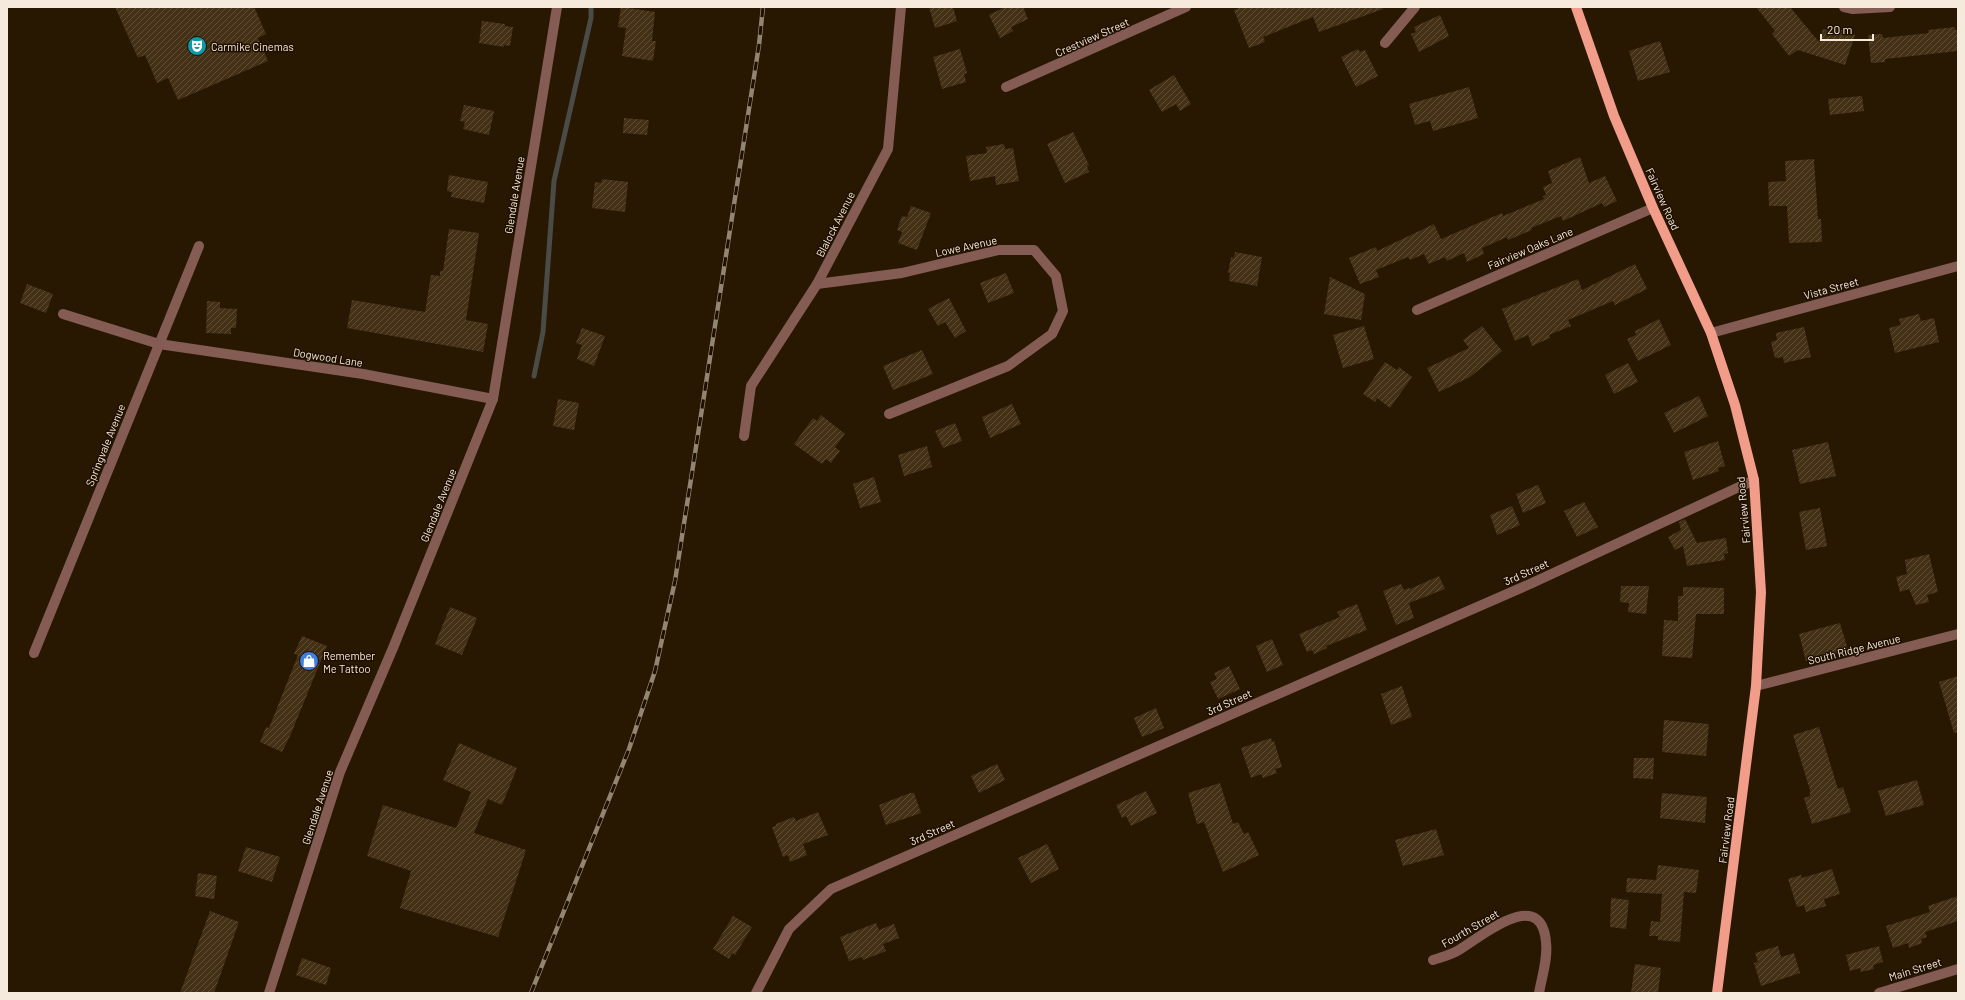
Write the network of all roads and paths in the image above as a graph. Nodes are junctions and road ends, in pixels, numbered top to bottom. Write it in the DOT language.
graph roads {
  1 [pos="557,7"];
  2 [pos="901,7"];
  3 [pos="1186,7"];
  4 [pos="1415,7"];
  5 [pos="1576,7"];
  6 [pos="1844,7"];
  7 [pos="1890,7"];
  8 [pos="1385,43"];
  9 [pos="1006,87"];
  10 [pos="1653,208"];
  11 [pos="199,246"];
  12 [pos="1958,266"];
  13 [pos="817,284"];
  14 [pos="1417,310"];
  15 [pos="63,314"];
  16 [pos="1711,333"];
  17 [pos="159,344"];
  18 [pos="493,399"];
  19 [pos="889,414"];
  20 [pos="744,436"];
  21 [pos="1754,480"];
  22 [pos="1958,634"];
  23 [pos="34,654"];
  24 [pos="1756,686"];
  25 [pos="1433,960"];
  26 [pos="1958,969"];
  27 [pos="269,993"];
  28 [pos="756,993"];
  29 [pos="1539,993"];
  30 [pos="1717,993"];
  31 [pos="1879,993"];
  1 -- 18 [label="street, Glendale Avenue"];
  2 -- 13 [label="street, Blalock Avenue"];
  3 -- 9 [label="street, Crestview Street"];
  4 -- 8 [label="street"];
  5 -- 10 [label="main road, Fairview Road"];
  6 -- 7 [label="street"];
  10 -- 14 [label="street, Fairview Oaks Lane"];
  10 -- 16 [label="main road, Fairview Road"];
  11 -- 17 [label="street, Springvale Avenue"];
  12 -- 16 [label="street, Vista Street"];
  13 -- 19 [label="street, Lowe Avenue"];
  13 -- 20 [label="street, Blalock Avenue"];
  15 -- 17 [label="street, Dogwood Lane"];
  16 -- 21 [label="main road, Fairview Road"];
  17 -- 18 [label="street, Dogwood Lane"];
  17 -- 23 [label="street, Springvale Avenue"];
  18 -- 27 [label="street, Glendale Avenue"];
  21 -- 24 [label="main road, Fairview Road"];
  21 -- 28 [label="street, 3rd Street"];
  22 -- 24 [label="street, South Ridge Avenue"];
  24 -- 30 [label="main road, Fairview Road"];
  25 -- 29 [label="street, Fourth Street"];
  26 -- 31 [label="street, Main Street"];
}
